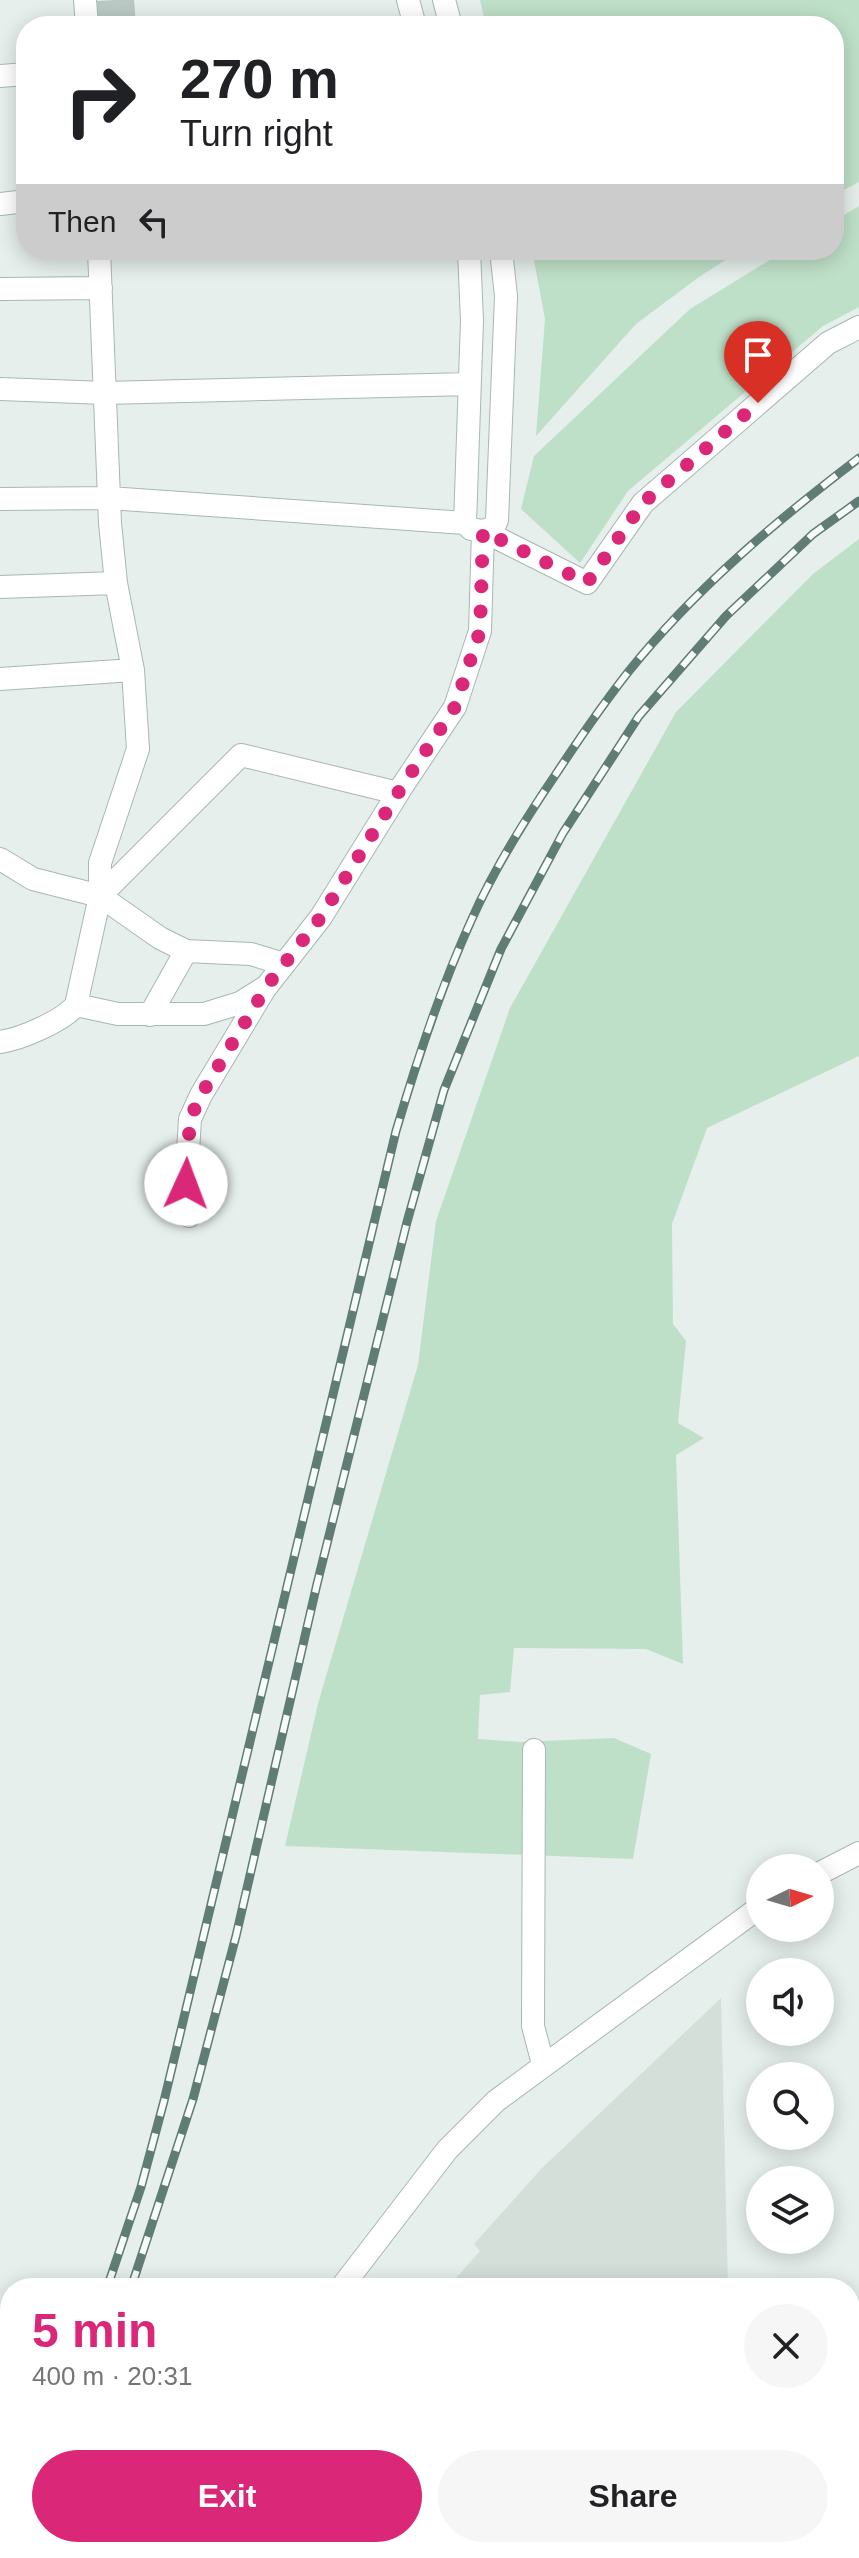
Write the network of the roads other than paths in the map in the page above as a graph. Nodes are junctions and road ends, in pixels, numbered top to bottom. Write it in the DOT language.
graph roads {
  1 [pos="100,260"];
  2 [pos="469,260"];
  3 [pos="502,260"];
  4 [pos="101,288"];
  5 [pos="0,289"];
  6 [pos="859,327"];
  7 [pos="469,384"];
  8 [pos="0,389"];
  9 [pos="105,393"];
  10 [pos="109,498"];
  11 [pos="0,499"];
  12 [pos="474,527"];
  13 [pos="116,583"];
  14 [pos="0,587"];
  15 [pos="133,670"];
  16 [pos="0,679"];
  17 [pos="398,793"];
  18 [pos="0,859"];
  19 [pos="100,896"];
  20 [pos="186,951"];
  21 [pos="284,964"];
  22 [pos="267,986"];
  23 [pos="76,1005"];
  24 [pos="150,1015"];
  25 [pos="0,1042"];
  26 [pos="189,1216"];
  27 [pos="534,1750"];
  28 [pos="859,1853"];
  29 [pos="834,1866"];
  30 [pos="746,1917"];
  31 [pos="543,2064"];
  32 [pos="349,2278"];
  1 -- 4 [label="street"];
  2 -- 7 [label="street"];
  3 -- 12 [label="street"];
  4 -- 5 [label="street"];
  4 -- 9 [label="street"];
  6 -- 12 [label="street"];
  7 -- 9 [label="street"];
  7 -- 12 [label="street"];
  8 -- 9 [label="street"];
  9 -- 10 [label="street"];
  10 -- 11 [label="street"];
  10 -- 12 [label="street"];
  10 -- 13 [label="street"];
  12 -- 17 [label="street"];
  13 -- 14 [label="street"];
  13 -- 15 [label="street"];
  15 -- 16 [label="street"];
  15 -- 19 [label="street"];
  17 -- 19 [label="street"];
  17 -- 21 [label="street"];
  18 -- 19 [label="street"];
  19 -- 20 [label="street"];
  19 -- 23 [label="street"];
  20 -- 21 [label="street"];
  20 -- 24 [label="street"];
  21 -- 22 [label="street"];
  22 -- 24 [label="street"];
  22 -- 26 [label="street"];
  23 -- 24 [label="street"];
  23 -- 25 [label="street"];
  27 -- 31 [label="street"];
  28 -- 29 [label="street"];
  30 -- 31 [label="street"];
  31 -- 32 [label="street"];
}
